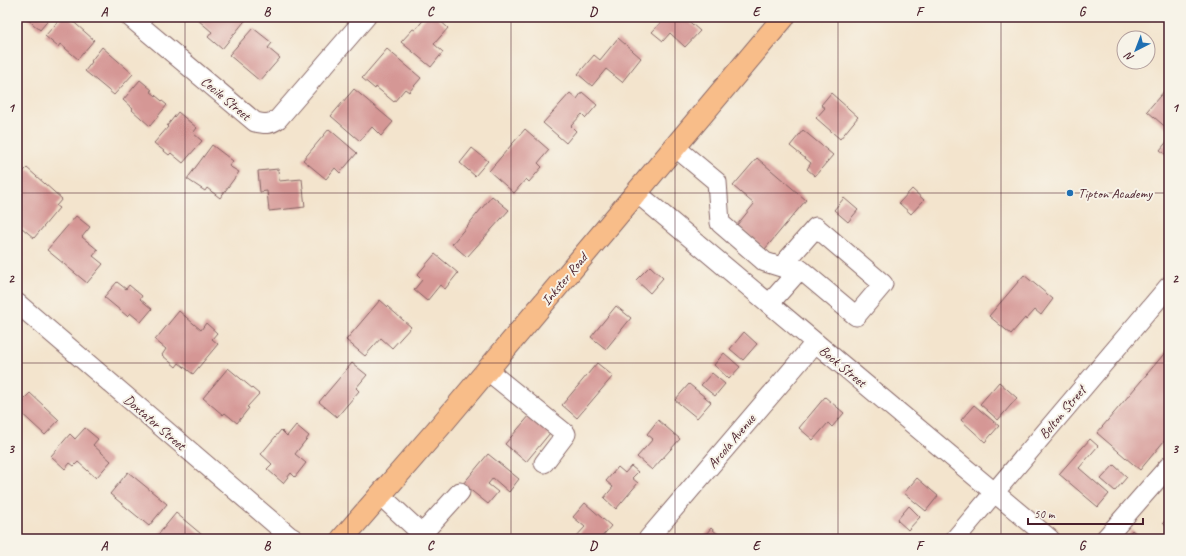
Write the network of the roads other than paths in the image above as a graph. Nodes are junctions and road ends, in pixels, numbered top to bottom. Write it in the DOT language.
graph roads {
  1 [pos="130,17"];
  2 [pos="366,17"];
  3 [pos="776,20"];
  4 [pos="675,147"];
  5 [pos="636,193"];
  6 [pos="794,263"];
  7 [pos="1169,286"];
  8 [pos="17,303"];
  9 [pos="769,304"];
  10 [pos="815,343"];
  11 [pos="487,370"];
  12 [pos="544,463"];
  13 [pos="1169,466"];
  14 [pos="460,492"];
  15 [pos="994,493"];
  16 [pos="380,495"];
  17 [pos="420,537"];
  18 [pos="294,539"];
  19 [pos="342,539"];
  20 [pos="648,539"];
  21 [pos="955,539"];
  22 [pos="1050,539"];
  23 [pos="1105,539"];
  1 -- 2 [label="street, Cecile Street"];
  3 -- 4 [label="main road, Inkster Road"];
  4 -- 5 [label="main road, Inkster Road"];
  4 -- 6 [label="street"];
  5 -- 9 [label="street, Bock Street"];
  5 -- 11 [label="main road, Inkster Road"];
  6 -- 6 [label="street"];
  6 -- 9 [label="street"];
  7 -- 15 [label="street, Belton Street"];
  8 -- 18 [label="street, Doxtator Street"];
  9 -- 10 [label="street, Bock Street"];
  10 -- 15 [label="street, Bock Street"];
  10 -- 20 [label="street, Arcola Avenue"];
  11 -- 12 [label="street"];
  11 -- 16 [label="main road, Inkster Road"];
  13 -- 23 [label="street"];
  14 -- 17 [label="street"];
  15 -- 21 [label="street, Belton Street"];
  15 -- 22 [label="street, Bock Street"];
  16 -- 17 [label="street"];
  16 -- 19 [label="main road, Inkster Road"];
}
